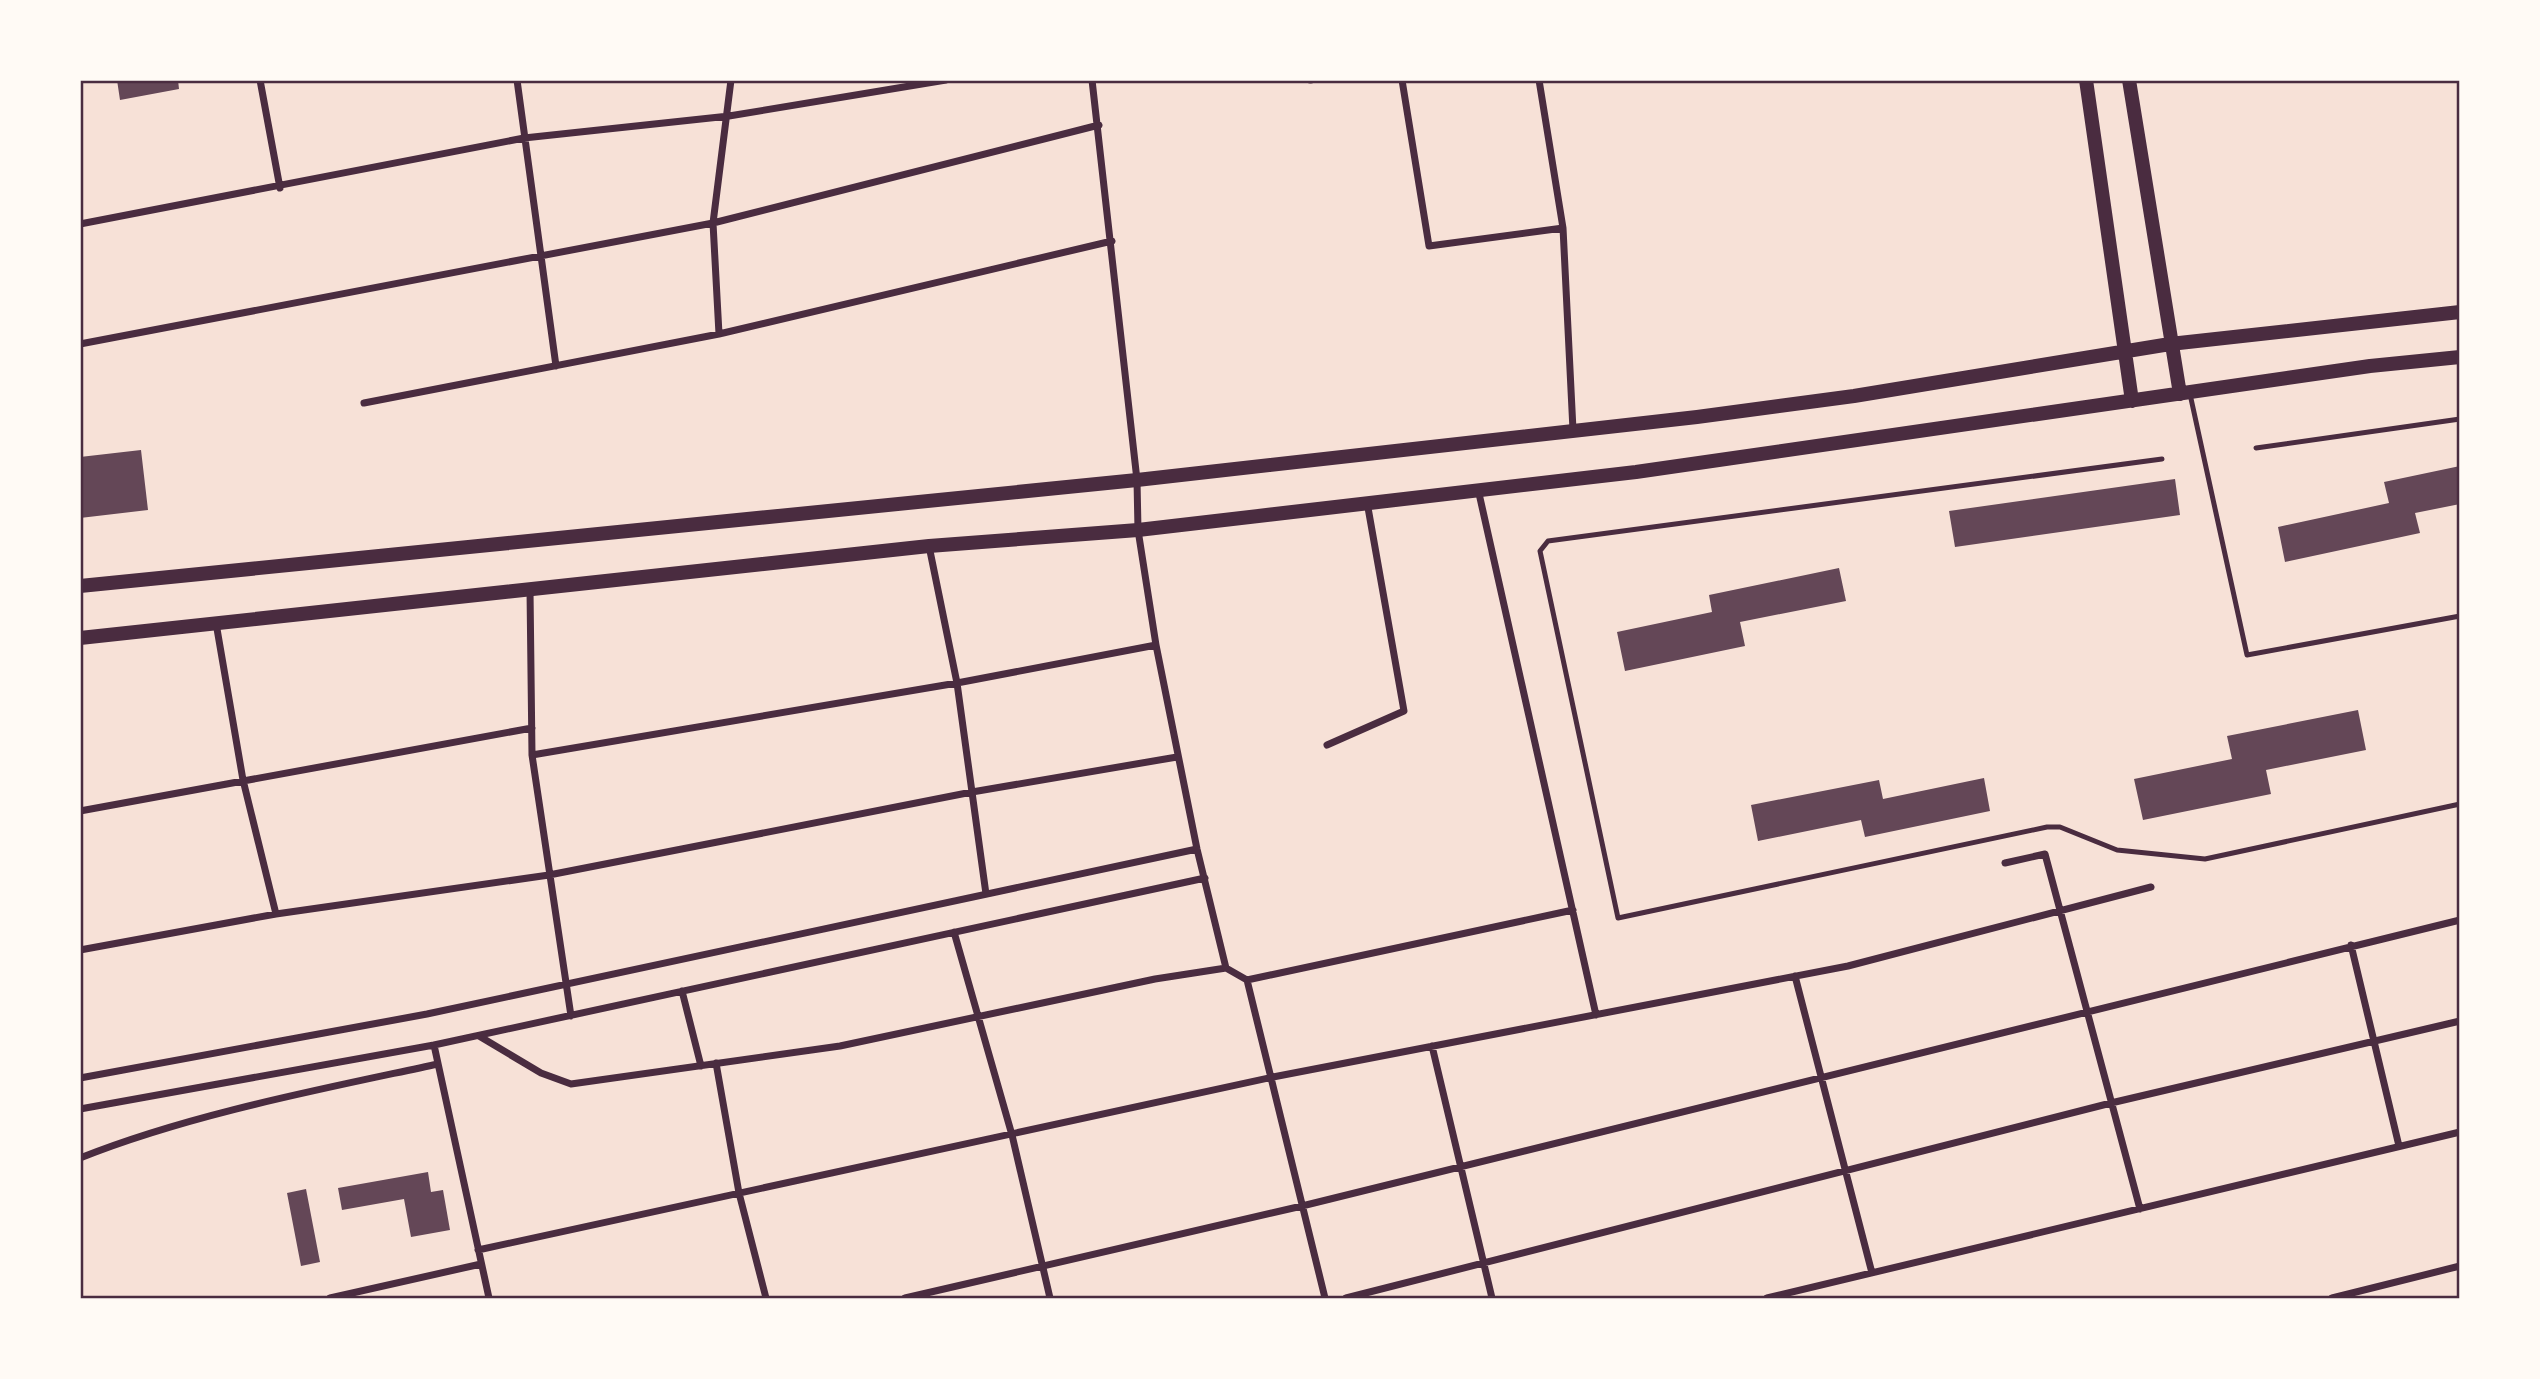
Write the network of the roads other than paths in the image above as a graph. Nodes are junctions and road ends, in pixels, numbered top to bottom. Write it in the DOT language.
graph roads {
  1 [pos="260,80"];
  2 [pos="517,80"];
  3 [pos="731,80"];
  4 [pos="946,80"];
  5 [pos="1092,80"];
  6 [pos="1402,80"];
  7 [pos="1539,80"];
  8 [pos="2086,80"];
  9 [pos="2129,80"];
  10 [pos="729,116"];
  11 [pos="1099,125"];
  12 [pos="524,138"];
  13 [pos="280,188"];
  14 [pos="713,223"];
  15 [pos="80,224"];
  16 [pos="1563,228"];
  17 [pos="1112,241"];
  18 [pos="539,256"];
  19 [pos="2459,312"];
  20 [pos="719,334"];
  21 [pos="80,344"];
  22 [pos="2170,344"];
  23 [pos="2123,352"];
  24 [pos="2459,357"];
  25 [pos="556,366"];
  26 [pos="2185,394"];
  27 [pos="2132,401"];
  28 [pos="364,402"];
  29 [pos="2459,419"];
  30 [pos="1573,431"];
  31 [pos="2256,448"];
  32 [pos="2162,459"];
  33 [pos="1137,480"];
  34 [pos="1478,488"];
  35 [pos="1367,502"];
  36 [pos="1138,530"];
  37 [pos="929,546"];
  38 [pos="80,586"];
  39 [pos="530,588"];
  40 [pos="2459,616"];
  41 [pos="216,621"];
  42 [pos="80,638"];
  43 [pos="1156,645"];
  44 [pos="957,683"];
  45 [pos="532,728"];
  46 [pos="1327,745"];
  47 [pos="533,755"];
  48 [pos="1177,757"];
  49 [pos="243,780"];
  50 [pos="972,792"];
  51 [pos="2459,804"];
  52 [pos="80,811"];
  53 [pos="1197,849"];
  54 [pos="2005,863"];
  55 [pos="549,875"];
  56 [pos="1205,878"];
  57 [pos="2151,887"];
  58 [pos="986,894"];
  59 [pos="1573,910"];
  60 [pos="2060,910"];
  61 [pos="276,914"];
  62 [pos="2459,920"];
  63 [pos="954,932"];
  64 [pos="2351,945"];
  65 [pos="80,950"];
  66 [pos="1226,968"];
  67 [pos="1795,976"];
  68 [pos="1247,980"];
  69 [pos="566,984"];
  70 [pos="682,991"];
  71 [pos="2087,1013"];
  72 [pos="1596,1015"];
  73 [pos="571,1016"];
  74 [pos="977,1016"];
  75 [pos="2459,1021"];
  76 [pos="479,1036"];
  77 [pos="2374,1044"];
  78 [pos="434,1045"];
  79 [pos="1432,1046"];
  80 [pos="716,1063"];
  81 [pos="438,1064"];
  82 [pos="701,1066"];
  83 [pos="1273,1077"];
  84 [pos="80,1078"];
  85 [pos="1822,1078"];
  86 [pos="2111,1103"];
  87 [pos="80,1109"];
  88 [pos="2459,1132"];
  89 [pos="1012,1135"];
  90 [pos="2399,1146"];
  91 [pos="80,1158"];
  92 [pos="1461,1167"];
  93 [pos="1846,1172"];
  94 [pos="739,1193"];
  95 [pos="1302,1206"];
  96 [pos="2140,1209"];
  97 [pos="478,1250"];
  98 [pos="481,1264"];
  99 [pos="1484,1264"];
  100 [pos="2459,1266"];
  101 [pos="1043,1268"];
  102 [pos="1872,1273"];
  103 [pos="330,1298"];
  104 [pos="489,1298"];
  105 [pos="766,1298"];
  106 [pos="905,1298"];
  107 [pos="1050,1298"];
  108 [pos="1325,1298"];
  109 [pos="1346,1298"];
  110 [pos="1492,1298"];
  111 [pos="1767,1298"];
  112 [pos="2332,1298"];
  1 -- 13 [label="street"];
  2 -- 12 [label="street"];
  3 -- 10 [label="street"];
  4 -- 10 [label="street"];
  5 -- 11 [label="street"];
  6 -- 16 [label="street"];
  7 -- 16 [label="street"];
  8 -- 23 [label="main road"];
  9 -- 22 [label="main road"];
  10 -- 12 [label="street"];
  10 -- 14 [label="street"];
  11 -- 14 [label="street"];
  11 -- 17 [label="street"];
  12 -- 13 [label="street"];
  12 -- 18 [label="street"];
  13 -- 15 [label="street"];
  14 -- 18 [label="street"];
  14 -- 20 [label="street"];
  16 -- 30 [label="street"];
  17 -- 20 [label="street"];
  17 -- 33 [label="street"];
  18 -- 21 [label="street"];
  18 -- 25 [label="street"];
  19 -- 22 [label="main road"];
  20 -- 25 [label="street"];
  22 -- 23 [label="main road"];
  22 -- 26 [label="main road"];
  23 -- 27 [label="main road"];
  23 -- 30 [label="main road"];
  24 -- 26 [label="main road"];
  25 -- 28 [label="street"];
  26 -- 27 [label="main road"];
  26 -- 40 [label="lane"];
  27 -- 34 [label="main road"];
  29 -- 31 [label="lane"];
  30 -- 33 [label="main road"];
  32 -- 51 [label="lane"];
  33 -- 36 [label="street"];
  33 -- 38 [label="main road"];
  34 -- 35 [label="main road"];
  34 -- 59 [label="street"];
  35 -- 36 [label="main road"];
  35 -- 46 [label="street"];
  36 -- 37 [label="main road"];
  36 -- 43 [label="street"];
  37 -- 39 [label="main road"];
  37 -- 44 [label="street"];
  39 -- 41 [label="main road"];
  39 -- 45 [label="street"];
  41 -- 42 [label="main road"];
  41 -- 49 [label="street"];
  43 -- 44 [label="street"];
  43 -- 48 [label="street"];
  44 -- 47 [label="street"];
  44 -- 50 [label="street"];
  45 -- 47 [label="street"];
  45 -- 49 [label="street"];
  47 -- 55 [label="street"];
  48 -- 50 [label="street"];
  48 -- 53 [label="street"];
  49 -- 52 [label="street"];
  49 -- 61 [label="street"];
  50 -- 55 [label="street"];
  50 -- 58 [label="street"];
  53 -- 56 [label="street"];
  53 -- 58 [label="street"];
  54 -- 60 [label="street"];
  55 -- 61 [label="street"];
  55 -- 69 [label="street"];
  56 -- 63 [label="street"];
  56 -- 66 [label="street"];
  57 -- 60 [label="street"];
  58 -- 69 [label="street"];
  59 -- 68 [label="street"];
  59 -- 72 [label="street"];
  60 -- 67 [label="street"];
  60 -- 71 [label="street"];
  61 -- 65 [label="street"];
  62 -- 64 [label="street"];
  63 -- 70 [label="street"];
  63 -- 74 [label="street"];
  64 -- 71 [label="street"];
  64 -- 77 [label="street"];
  66 -- 68 [label="street"];
  66 -- 74 [label="street"];
  67 -- 72 [label="street"];
  67 -- 85 [label="street"];
  68 -- 83 [label="street"];
  69 -- 73 [label="street"];
  69 -- 84 [label="street"];
  70 -- 73 [label="street"];
  70 -- 82 [label="street"];
  71 -- 85 [label="street"];
  71 -- 86 [label="street"];
  72 -- 79 [label="street"];
  73 -- 76 [label="street"];
  74 -- 80 [label="street"];
  74 -- 89 [label="street"];
  75 -- 77 [label="street"];
  76 -- 78 [label="street"];
  76 -- 82 [label="street"];
  77 -- 86 [label="street"];
  77 -- 90 [label="street"];
  78 -- 81 [label="street"];
  78 -- 87 [label="street"];
  79 -- 83 [label="street"];
  79 -- 92 [label="street"];
  80 -- 82 [label="street"];
  80 -- 94 [label="street"];
  81 -- 91 [label="street"];
  81 -- 97 [label="street"];
  83 -- 89 [label="street"];
  83 -- 95 [label="street"];
  85 -- 92 [label="street"];
  85 -- 93 [label="street"];
  86 -- 93 [label="street"];
  86 -- 96 [label="street"];
  88 -- 90 [label="street"];
  89 -- 94 [label="street"];
  89 -- 101 [label="street"];
  90 -- 96 [label="street"];
  92 -- 95 [label="street"];
  92 -- 99 [label="street"];
  93 -- 99 [label="street"];
  93 -- 102 [label="street"];
  94 -- 97 [label="street"];
  94 -- 105 [label="street"];
  95 -- 101 [label="street"];
  95 -- 108 [label="street"];
  96 -- 102 [label="street"];
  97 -- 98 [label="street"];
  98 -- 103 [label="street"];
  98 -- 104 [label="street"];
  99 -- 109 [label="street"];
  99 -- 110 [label="street"];
  100 -- 112 [label="street"];
  101 -- 106 [label="street"];
  101 -- 107 [label="street"];
  102 -- 111 [label="street"];
}
